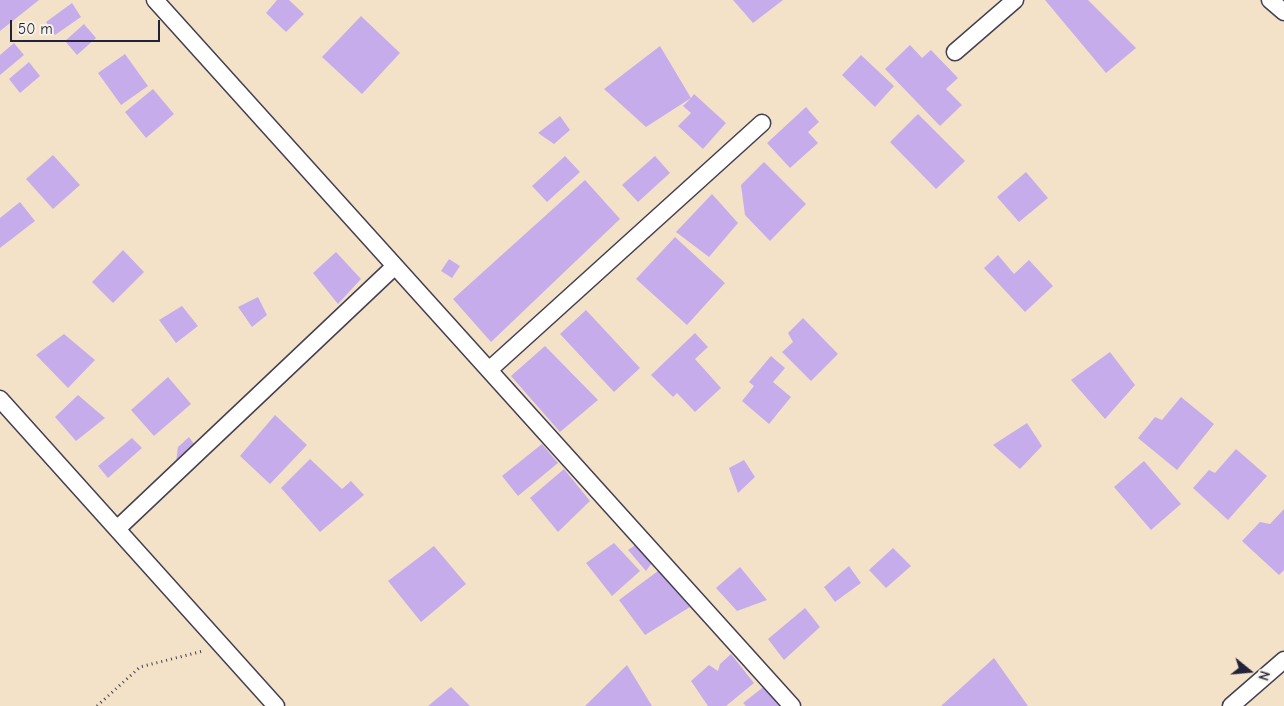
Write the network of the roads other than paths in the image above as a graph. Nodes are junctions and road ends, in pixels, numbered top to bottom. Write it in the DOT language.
graph roads {
  1 [pos="155,0"];
  2 [pos="1015,0"];
  3 [pos="1270,0"];
  4 [pos="1284,12"];
  5 [pos="955,52"];
  6 [pos="762,123"];
  7 [pos="395,266"];
  8 [pos="489,370"];
  9 [pos="0,399"];
  10 [pos="117,529"];
  11 [pos="1284,660"];
  12 [pos="276,706"];
  13 [pos="792,706"];
  14 [pos="1231,706"];
  1 -- 7 [label="street"];
  2 -- 5 [label="street"];
  3 -- 4 [label="street"];
  6 -- 8 [label="street"];
  7 -- 8 [label="street"];
  7 -- 10 [label="street"];
  8 -- 13 [label="street"];
  9 -- 10 [label="street"];
  10 -- 12 [label="street"];
  11 -- 14 [label="street"];
}
